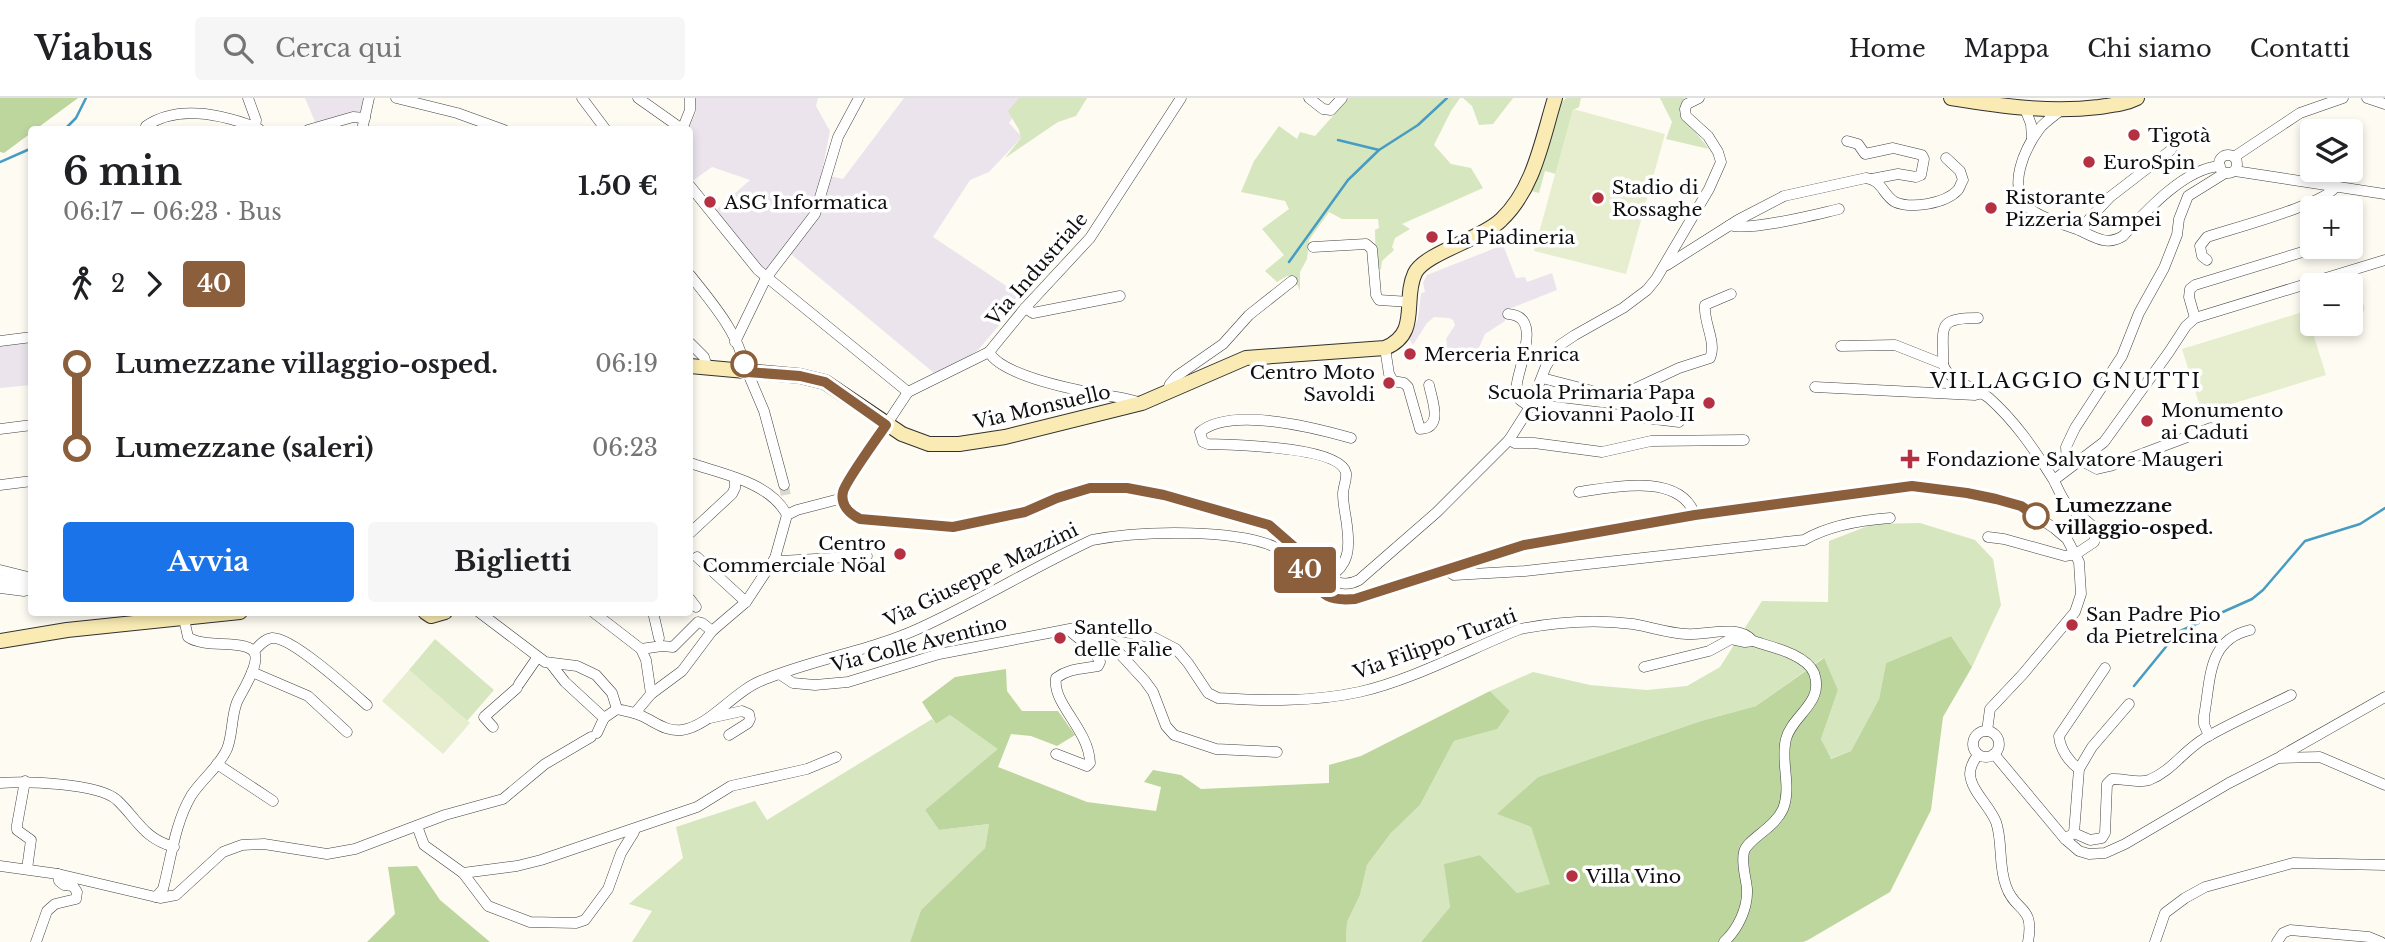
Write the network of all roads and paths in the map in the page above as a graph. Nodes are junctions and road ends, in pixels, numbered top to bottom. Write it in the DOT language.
graph roads {
  1 [pos="248,98"];
  2 [pos="369,98"];
  3 [pos="396,98"];
  4 [pos="582,98"];
  5 [pos="638,98"];
  6 [pos="690,98"];
  7 [pos="859,98"];
  8 [pos="1181,98"];
  9 [pos="1309,98"];
  10 [pos="1342,98"];
  11 [pos="1555,98"];
  12 [pos="1699,98"];
  13 [pos="1951,98"];
  14 [pos="2137,98"];
  15 [pos="2343,98"];
  16 [pos="2367,98"];
  17 [pos="2385,104"];
  18 [pos="2025,109"];
  19 [pos="2061,110"];
  20 [pos="365,118"];
  21 [pos="146,126"];
  22 [pos="252,126"];
  23 [pos="257,126"];
  24 [pos="321,126"];
  25 [pos="363,126"];
  26 [pos="493,126"];
  27 [pos="603,126"];
  28 [pos="678,126"];
  29 [pos="683,126"];
  30 [pos="2032,140"];
  31 [pos="1847,141"];
  32 [pos="2171,150"];
  33 [pos="2234,157"];
  34 [pos="1946,158"];
  35 [pos="2227,170"];
  36 [pos="1872,179"];
  37 [pos="2336,186"];
  38 [pos="693,190"];
  39 [pos="2385,194"];
  40 [pos="1839,209"];
  41 [pos="1730,225"];
  42 [pos="2079,230"];
  43 [pos="1313,247"];
  44 [pos="2300,253"];
  45 [pos="2207,260"];
  46 [pos="2385,260"];
  47 [pos="1663,267"];
  48 [pos="766,278"];
  49 [pos="693,279"];
  50 [pos="1292,281"];
  51 [pos="1731,294"];
  52 [pos="1120,296"];
  53 [pos="1410,302"];
  54 [pos="1025,308"];
  55 [pos="1508,314"];
  56 [pos="1978,318"];
  57 [pos="2195,318"];
  58 [pos="28,338"];
  59 [pos="0,341"];
  60 [pos="735,342"];
  61 [pos="693,346"];
  62 [pos="1841,346"];
  63 [pos="1385,348"];
  64 [pos="989,352"];
  65 [pos="1943,364"];
  66 [pos="693,366"];
  67 [pos="707,367"];
  68 [pos="746,371"];
  69 [pos="1542,378"];
  70 [pos="1429,385"];
  71 [pos="1815,387"];
  72 [pos="908,391"];
  73 [pos="1167,392"];
  74 [pos="1983,393"];
  75 [pos="1097,394"];
  76 [pos="1112,396"];
  77 [pos="1142,403"];
  78 [pos="1530,407"];
  79 [pos="1120,409"];
  80 [pos="1101,414"];
  81 [pos="1679,422"];
  82 [pos="886,425"];
  83 [pos="28,426"];
  84 [pos="2211,428"];
  85 [pos="0,429"];
  86 [pos="1351,438"];
  87 [pos="1509,440"];
  88 [pos="1744,440"];
  89 [pos="2080,460"];
  90 [pos="693,464"];
  91 [pos="2070,467"];
  92 [pos="735,478"];
  93 [pos="2054,480"];
  94 [pos="28,482"];
  95 [pos="0,485"];
  96 [pos="784,485"];
  97 [pos="1579,492"];
  98 [pos="786,497"];
  99 [pos="843,498"];
  100 [pos="785,512"];
  101 [pos="1695,515"];
  102 [pos="1890,518"];
  103 [pos="693,530"];
  104 [pos="1988,537"];
  105 [pos="1287,548"];
  106 [pos="2076,554"];
  107 [pos="867,556"];
  108 [pos="697,557"];
  109 [pos="775,558"];
  110 [pos="1304,565"];
  111 [pos="1446,569"];
  112 [pos="0,570"];
  113 [pos="28,577"];
  114 [pos="1329,577"];
  115 [pos="0,580"];
  116 [pos="28,586"];
  117 [pos="28,587"];
  118 [pos="0,588"];
  119 [pos="746,602"];
  120 [pos="208,616"];
  121 [pos="484,616"];
  122 [pos="598,616"];
  123 [pos="654,616"];
  124 [pos="125,618"];
  125 [pos="184,619"];
  126 [pos="1068,629"];
  127 [pos="2250,630"];
  128 [pos="712,631"];
  129 [pos="0,641"];
  130 [pos="1753,641"];
  131 [pos="661,643"];
  132 [pos="641,649"];
  133 [pos="254,651"];
  134 [pos="537,658"];
  135 [pos="551,664"];
  136 [pos="1644,667"];
  137 [pos="2105,668"];
  138 [pos="252,672"];
  139 [pos="781,675"];
  140 [pos="651,694"];
  141 [pos="2291,695"];
  142 [pos="2385,697"];
  143 [pos="2129,704"];
  144 [pos="367,705"];
  145 [pos="617,709"];
  146 [pos="635,713"];
  147 [pos="604,718"];
  148 [pos="709,718"];
  149 [pos="494,727"];
  150 [pos="1987,731"];
  151 [pos="347,732"];
  152 [pos="729,735"];
  153 [pos="2209,736"];
  154 [pos="2315,737"];
  155 [pos="1277,752"];
  156 [pos="1056,754"];
  157 [pos="1994,754"];
  158 [pos="1978,755"];
  159 [pos="835,757"];
  160 [pos="2320,757"];
  161 [pos="2278,758"];
  162 [pos="217,764"];
  163 [pos="2079,769"];
  164 [pos="25,781"];
  165 [pos="0,783"];
  166 [pos="2385,785"];
  167 [pos="273,801"];
  168 [pos="417,826"];
  169 [pos="634,829"];
  170 [pos="2070,836"];
  171 [pos="174,847"];
  172 [pos="2385,865"];
  173 [pos="0,866"];
  174 [pos="27,869"];
  175 [pos="463,873"];
  176 [pos="58,874"];
  177 [pos="156,897"];
  178 [pos="36,942"];
  179 [pos="1724,942"];
  180 [pos="2028,942"];
  181 [pos="2154,942"];
  182 [pos="2277,942"];
  183 [pos="2381,942"];
  1 -- 23 [label="street"];
  2 -- 20 [label="street"];
  3 -- 26 [label="street"];
  4 -- 27 [label="street"];
  5 -- 28 [label="street"];
  6 -- 29 [label="street"];
  7 -- 48 [label="street"];
  8 -- 54 [label="street, Via Industriale"];
  9 -- 10 [label="street"];
  11 -- 53 [label="main road"];
  12 -- 47 [label="street"];
  13 -- 18 [label="main road"];
  14 -- 19 [label="main road"];
  15 -- 33 [label="street"];
  16 -- 17 [label="street"];
  18 -- 19 [label="main road"];
  18 -- 30 [label="street"];
  19 -- 30 [label="street"];
  20 -- 24 [label="street"];
  20 -- 25 [label="street"];
  21 -- 22 [label="street"];
  30 -- 42 [label="street"];
  31 -- 36 [label="street"];
  32 -- 42 [label="street"];
  33 -- 35 [label="street"];
  33 -- 35 [label="street"];
  34 -- 36 [label="street"];
  35 -- 37 [label="street"];
  35 -- 42 [label="street"];
  35 -- 91 [label="street"];
  36 -- 41 [label="street"];
  37 -- 39 [label="street"];
  37 -- 45 [label="street"];
  38 -- 48 [label="street"];
  40 -- 41 [label="street"];
  41 -- 47 [label="street"];
  43 -- 53 [label="street"];
  44 -- 57 [label="street"];
  46 -- 57 [label="street"];
  47 -- 69 [label="street"];
  48 -- 60 [label="street"];
  48 -- 72 [label="street"];
  49 -- 60 [label="street"];
  50 -- 73 [label="street, Via Monsuello"];
  51 -- 69 [label="street"];
  52 -- 54 [label="street"];
  53 -- 63 [label="main road"];
  54 -- 64 [label="street, Via Industriale"];
  55 -- 78 [label="street"];
  56 -- 65 [label="street"];
  57 -- 89 [label="street"];
  58 -- 59 [label="street"];
  60 -- 68 [label="street"];
  61 -- 67 [label="street"];
  62 -- 65 [label="street"];
  63 -- 70 [label="street"];
  63 -- 73 [label="main road, Via Monsuello"];
  64 -- 72 [label="street, Via Industriale"];
  64 -- 75 [label="street"];
  65 -- 74 [label="street"];
  66 -- 67 [label="main road, Via Monsuello"];
  67 -- 68 [label="main road, Via Monsuello"];
  68 -- 82 [label="main road, Via Monsuello"];
  68 -- 96 [label="street"];
  69 -- 78 [label="street"];
  71 -- 74 [label="street"];
  72 -- 82 [label="street"];
  73 -- 77 [label="main road, Via Monsuello"];
  74 -- 93 [label="street"];
  75 -- 76 [label="street"];
  75 -- 80 [label="street"];
  76 -- 77 [label="street"];
  76 -- 79 [label="street"];
  77 -- 79 [label="main road, Via Monsuello"];
  78 -- 81 [label="street"];
  78 -- 87 [label="street"];
  79 -- 80 [label="main road, Via Monsuello"];
  80 -- 82 [label="main road, Via Monsuello"];
  82 -- 99 [label="street"];
  83 -- 85 [label="street"];
  84 -- 89 [label="street"];
  86 -- 114 [label="street"];
  87 -- 88 [label="street"];
  87 -- 114 [label="street"];
  89 -- 91 [label="street"];
  90 -- 92 [label="street"];
  91 -- 93 [label="street"];
  92 -- 100 [label="street"];
  92 -- 103 [label="street"];
  93 -- 106 [label="street"];
  94 -- 95 [label="street"];
  97 -- 101 [label="street"];
  98 -- 100 [label="street"];
  99 -- 100 [label="street"];
  99 -- 105 [label="street"];
  100 -- 109 [label="street"];
  101 -- 106 [label="street, Via Giuseppe Mazzini"];
  101 -- 111 [label="street, Via Giuseppe Mazzini"];
  102 -- 111 [label="street"];
  104 -- 106 [label="street"];
  105 -- 110 [label="street, Via Giuseppe Mazzini"];
  105 -- 110 [label="street, Via Giuseppe Mazzini"];
  105 -- 139 [label="street, Via Giuseppe Mazzini"];
  106 -- 150 [label="street"];
  107 -- 109 [label="street"];
  108 -- 119 [label="street"];
  109 -- 119 [label="street"];
  110 -- 111 [label="street, Via Giuseppe Mazzini"];
  110 -- 114 [label="street"];
  112 -- 113 [label="street"];
  115 -- 116 [label="street"];
  117 -- 118 [label="street"];
  119 -- 128 [label="street"];
  120 -- 125 [label="main road"];
  121 -- 134 [label="street"];
  122 -- 132 [label="street"];
  123 -- 131 [label="street"];
  124 -- 125 [label="main road"];
  124 -- 129 [label="main road"];
  125 -- 133 [label="street"];
  126 -- 130 [label="street, Via Filippo Turati"];
  126 -- 139 [label="street, Via Colle Aventino"];
  126 -- 155 [label="street"];
  126 -- 156 [label="street"];
  127 -- 153 [label="street"];
  128 -- 131 [label="street"];
  128 -- 140 [label="street"];
  130 -- 136 [label="street, Via Filippo Turati"];
  130 -- 179 [label="street, Via Filippo Turati"];
  131 -- 132 [label="street"];
  132 -- 140 [label="street"];
  133 -- 138 [label="street"];
  133 -- 144 [label="street"];
  134 -- 135 [label="street"];
  134 -- 149 [label="street"];
  135 -- 145 [label="street"];
  135 -- 147 [label="street"];
  137 -- 163 [label="street"];
  138 -- 151 [label="street"];
  138 -- 162 [label="street"];
  139 -- 148 [label="street, Via Giuseppe Mazzini"];
  140 -- 146 [label="street"];
  141 -- 153 [label="street"];
  142 -- 154 [label="street"];
  143 -- 163 [label="street"];
  145 -- 146 [label="street, Via Giuseppe Mazzini"];
  145 -- 147 [label="street"];
  146 -- 148 [label="street, Via Giuseppe Mazzini"];
  147 -- 168 [label="street"];
  148 -- 152 [label="street, Via Giuseppe Mazzini"];
  150 -- 157 [label="street"];
  150 -- 158 [label="street"];
  153 -- 170 [label="street"];
  154 -- 160 [label="street"];
  154 -- 161 [label="street"];
  157 -- 158 [label="street"];
  157 -- 170 [label="street"];
  158 -- 180 [label="street"];
  159 -- 169 [label="street"];
  160 -- 161 [label="street"];
  160 -- 166 [label="street"];
  161 -- 170 [label="street"];
  162 -- 167 [label="street"];
  162 -- 171 [label="street"];
  163 -- 170 [label="street"];
  164 -- 165 [label="street"];
  164 -- 171 [label="street"];
  164 -- 174 [label="street"];
  168 -- 175 [label="street"];
  168 -- 177 [label="street"];
  169 -- 175 [label="street"];
  169 -- 175 [label="street"];
  171 -- 177 [label="street"];
  172 -- 181 [label="street"];
  173 -- 174 [label="street"];
  174 -- 176 [label="street"];
  176 -- 177 [label="street"];
  176 -- 178 [label="street"];
  182 -- 183 [label="street"];
}
